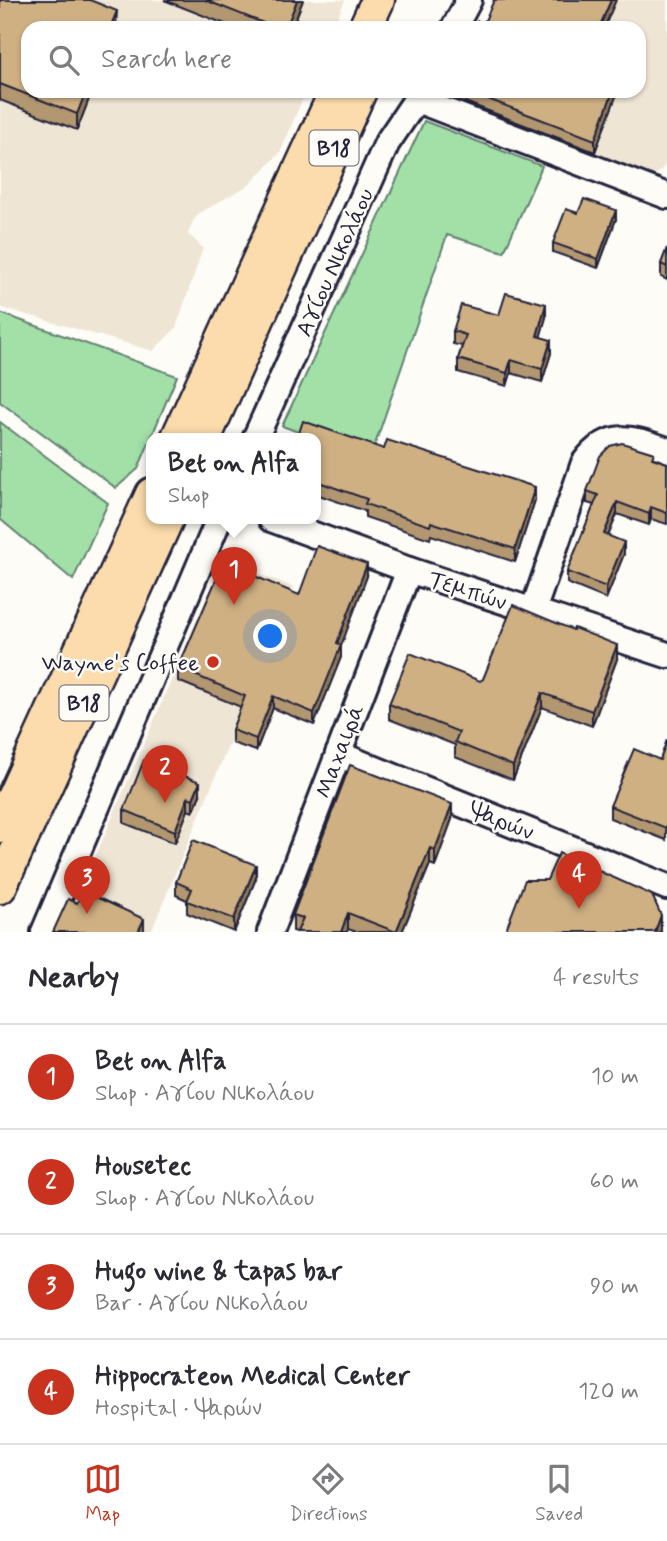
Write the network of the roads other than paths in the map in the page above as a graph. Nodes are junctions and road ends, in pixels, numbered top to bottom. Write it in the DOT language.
graph roads {
  1 [pos="378,0"];
  2 [pos="400,0"];
  3 [pos="469,0"];
  4 [pos="368,21"];
  5 [pos="391,21"];
  6 [pos="458,21"];
  7 [pos="333,98"];
  8 [pos="357,98"];
  9 [pos="418,98"];
  10 [pos="424,98"];
  11 [pos="667,196"];
  12 [pos="180,433"];
  13 [pos="207,433"];
  14 [pos="258,433"];
  15 [pos="667,450"];
  16 [pos="146,507"];
  17 [pos="165,524"];
  18 [pos="217,524"];
  19 [pos="285,524"];
  20 [pos="409,570"];
  21 [pos="533,611"];
  22 [pos="667,655"];
  23 [pos="338,754"];
  24 [pos="0,826"];
  25 [pos="0,887"];
  26 [pos="667,887"];
  27 [pos="44,932"];
  28 [pos="270,932"];
  1 -- 4 [label="main road"];
  2 -- 5 [label="main road"];
  3 -- 6 [label="street"];
  7 -- 12 [label="main road, B18"];
  8 -- 13 [label="main road, B18"];
  9 -- 14 [label="street, Αγίου Νικολάου"];
  10 -- 11 [label="street"];
  15 -- 21 [label="street"];
  16 -- 24 [label="main road, B18"];
  17 -- 25 [label="main road, B18"];
  18 -- 27 [label="street"];
  19 -- 20 [label="street, Τεμπών"];
  20 -- 21 [label="street, Τεμπών"];
  20 -- 23 [label="street, Μαχαιρά"];
  21 -- 22 [label="street, Τεμπών"];
  23 -- 26 [label="street, Ψαρών"];
  23 -- 28 [label="street, Μαχαιρά"];
}
